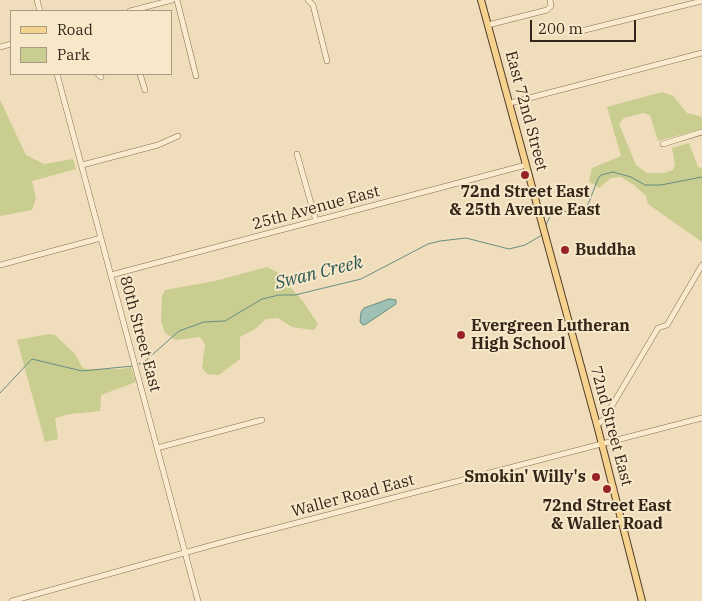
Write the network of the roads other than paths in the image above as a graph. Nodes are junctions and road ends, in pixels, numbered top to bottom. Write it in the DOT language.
graph roads {
  1 [pos="144,0"];
  2 [pos="172,0"];
  3 [pos="176,0"];
  4 [pos="308,0"];
  5 [pos="481,0"];
  6 [pos="550,0"];
  7 [pos="702,1"];
  8 [pos="146,7"];
  9 [pos="134,10"];
  10 [pos="488,25"];
  11 [pos="577,32"];
  12 [pos="702,53"];
  13 [pos="327,61"];
  14 [pos="57,75"];
  15 [pos="140,75"];
  16 [pos="196,76"];
  17 [pos="145,90"];
  18 [pos="510,103"];
  19 [pos="702,132"];
  20 [pos="178,136"];
  21 [pos="663,144"];
  22 [pos="298,154"];
  23 [pos="82,165"];
  24 [pos="526,165"];
  25 [pos="316,222"];
  26 [pos="544,230"];
  27 [pos="101,238"];
  28 [pos="702,265"];
  29 [pos="0,266"];
  30 [pos="111,275"];
  31 [pos="702,418"];
  32 [pos="262,420"];
  33 [pos="597,425"];
  34 [pos="602,444"];
  35 [pos="158,448"];
  36 [pos="186,552"];
  37 [pos="12,601"];
  38 [pos="198,601"];
  39 [pos="642,601"];
  1 -- 8 [label="street"];
  2 -- 8 [label="street"];
  3 -- 16 [label="street"];
  4 -- 13 [label="street"];
  5 -- 10 [label="main road, East 72nd Street"];
  6 -- 10 [label="street"];
  7 -- 11 [label="street"];
  8 -- 9 [label="street"];
  10 -- 18 [label="main road, East 72nd Street"];
  12 -- 18 [label="street"];
  14 -- 23 [label="street, 80th Street East"];
  15 -- 17 [label="street"];
  18 -- 24 [label="main road, East 72nd Street"];
  19 -- 21 [label="street"];
  20 -- 23 [label="street"];
  22 -- 25 [label="street"];
  23 -- 27 [label="street, 80th Street East"];
  24 -- 25 [label="street, 25th Avenue East"];
  24 -- 26 [label="main road, East 72nd Street"];
  25 -- 30 [label="street, 25th Avenue East"];
  26 -- 33 [label="main road, 72nd Street East"];
  27 -- 29 [label="street"];
  27 -- 30 [label="street, 80th Street East"];
  28 -- 33 [label="street"];
  30 -- 35 [label="street, 80th Street East"];
  31 -- 34 [label="street, Waller Road East"];
  32 -- 35 [label="street"];
  33 -- 34 [label="main road, 72nd Street East"];
  34 -- 36 [label="street, Waller Road East"];
  34 -- 39 [label="main road, 72nd Street East"];
  35 -- 36 [label="street, 80th Street East"];
  36 -- 37 [label="street, Waller Road East"];
  36 -- 38 [label="street, 80th Street East"];
}
